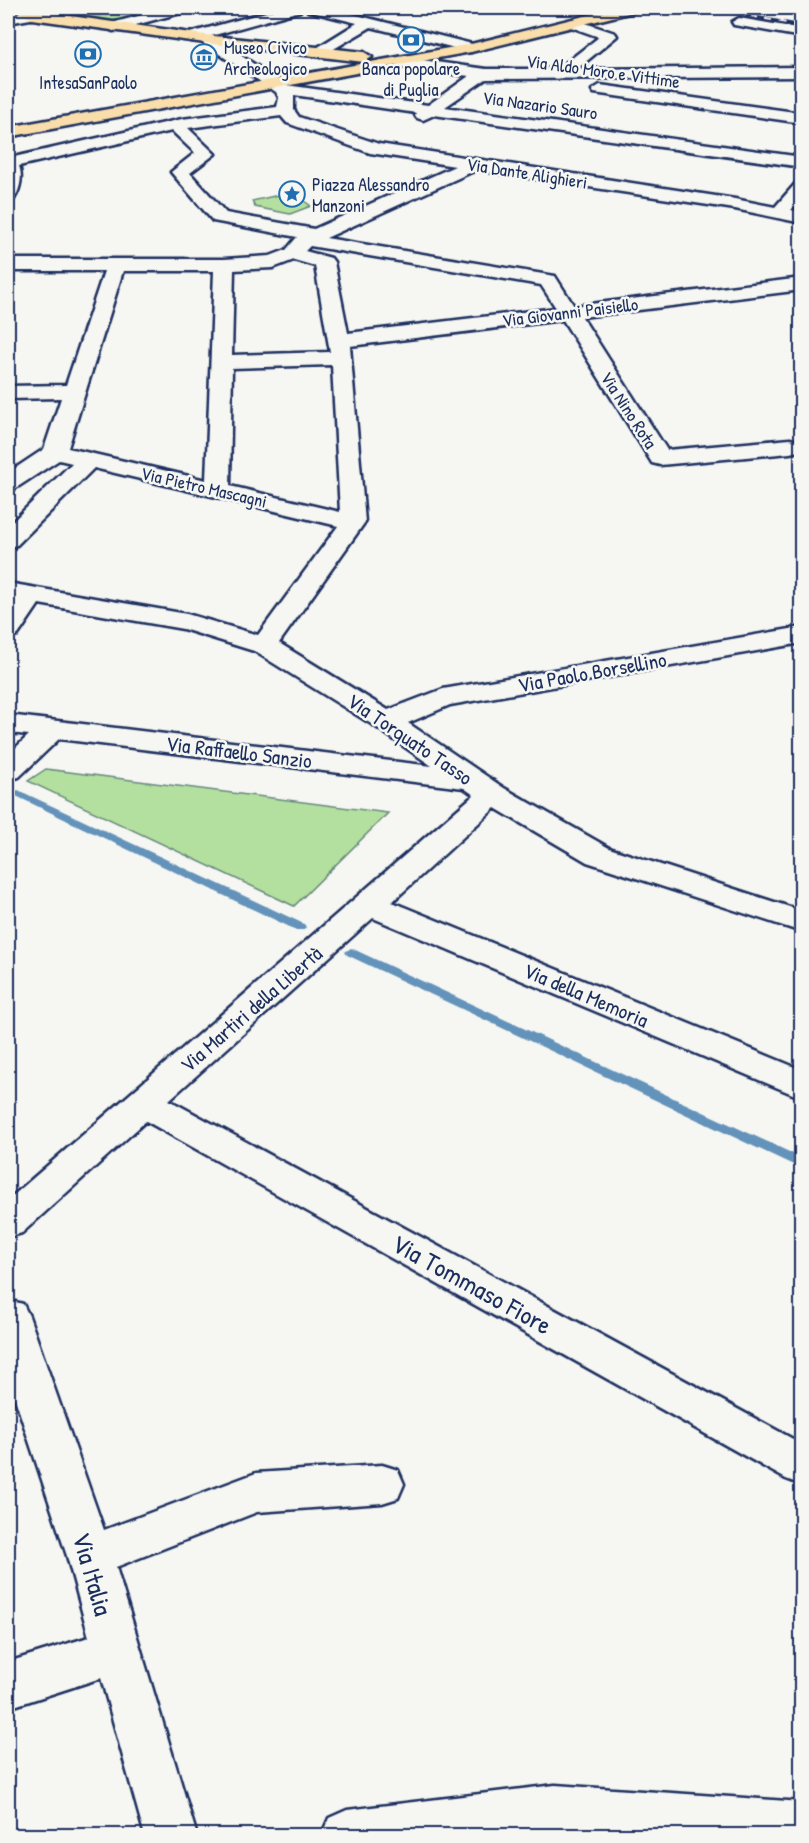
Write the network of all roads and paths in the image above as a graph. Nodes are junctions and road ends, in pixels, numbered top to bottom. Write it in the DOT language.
graph roads {
  1 [pos="16,8"];
  2 [pos="70,8"];
  3 [pos="183,8"];
  4 [pos="295,8"];
  5 [pos="313,8"];
  6 [pos="632,8"];
  7 [pos="744,13"];
  8 [pos="339,14"];
  9 [pos="32,15"];
  10 [pos="568,16"];
  11 [pos="8,19"];
  12 [pos="801,19"];
  13 [pos="369,22"];
  14 [pos="310,23"];
  15 [pos="113,27"];
  16 [pos="801,33"];
  17 [pos="198,38"];
  18 [pos="471,48"];
  19 [pos="320,52"];
  20 [pos="400,62"];
  21 [pos="801,72"];
  22 [pos="483,74"];
  23 [pos="561,74"];
  24 [pos="743,77"];
  25 [pos="278,86"];
  26 [pos="791,88"];
  27 [pos="714,106"];
  28 [pos="432,109"];
  29 [pos="286,111"];
  30 [pos="573,112"];
  31 [pos="801,118"];
  32 [pos="413,122"];
  33 [pos="177,127"];
  34 [pos="555,127"];
  35 [pos="8,132"];
  36 [pos="394,135"];
  37 [pos="538,141"];
  38 [pos="675,144"];
  39 [pos="376,149"];
  40 [pos="521,155"];
  41 [pos="659,159"];
  42 [pos="9,162"];
  43 [pos="801,162"];
  44 [pos="472,165"];
  45 [pos="504,169"];
  46 [pos="643,173"];
  47 [pos="801,187"];
  48 [pos="627,188"];
  49 [pos="8,195"];
  50 [pos="779,213"];
  51 [pos="801,218"];
  52 [pos="305,243"];
  53 [pos="8,265"];
  54 [pos="224,265"];
  55 [pos="115,266"];
  56 [pos="801,284"];
  57 [pos="567,313"];
  58 [pos="340,349"];
  59 [pos="222,362"];
  60 [pos="75,391"];
  61 [pos="8,392"];
  62 [pos="790,446"];
  63 [pos="56,452"];
  64 [pos="88,460"];
  65 [pos="8,483"];
  66 [pos="219,490"];
  67 [pos="353,522"];
  68 [pos="8,540"];
  69 [pos="20,593"];
  70 [pos="8,629"];
  71 [pos="801,635"];
  72 [pos="264,645"];
  73 [pos="386,721"];
  74 [pos="8,724"];
  75 [pos="52,730"];
  76 [pos="8,771"];
  77 [pos="482,787"];
  78 [pos="370,905"];
  79 [pos="801,922"];
  80 [pos="801,1085"];
  81 [pos="142,1102"];
  82 [pos="8,1222"];
  83 [pos="8,1316"];
  84 [pos="801,1466"];
  85 [pos="382,1485"];
  86 [pos="90,1556"];
  87 [pos="116,1651"];
  88 [pos="8,1684"];
  89 [pos="801,1828"];
  90 [pos="171,1836"];
  91 [pos="347,1836"];
  1 -- 9 [label="main road"];
  2 -- 9 [label="street"];
  3 -- 15 [label="street"];
  4 -- 17 [label="street"];
  5 -- 8 [label="street"];
  6 -- 10 [label="main road"];
  7 -- 12 [label="street"];
  7 -- 16 [label="street"];
  8 -- 13 [label="street"];
  8 -- 14 [label="street"];
  9 -- 11 [label="street"];
  9 -- 15 [label="main road"];
  10 -- 18 [label="main road"];
  10 -- 23 [label="street"];
  13 -- 18 [label="street"];
  13 -- 19 [label="street"];
  15 -- 17 [label="main road"];
  17 -- 19 [label="main road"];
  17 -- 25 [label="street"];
  18 -- 20 [label="main road"];
  19 -- 20 [label="main road"];
  20 -- 22 [label="street, Via Aldo Moro e Vittime"];
  20 -- 25 [label="main road"];
  21 -- 24 [label="street"];
  22 -- 23 [label="street"];
  22 -- 27 [label="street, Via Aldo Moro e Vittime"];
  22 -- 28 [label="street"];
  23 -- 24 [label="street"];
  24 -- 26 [label="street"];
  24 -- 27 [label="street"];
  25 -- 28 [label="street, Via Nazario Sauro"];
  25 -- 29 [label="street"];
  25 -- 35 [label="main road"];
  27 -- 31 [label="street, Via Aldo Moro e Vittime"];
  27 -- 38 [label="street"];
  28 -- 32 [label="street"];
  28 -- 34 [label="street, Via Nazario Sauro"];
  29 -- 33 [label="street"];
  29 -- 39 [label="street, Via Dante Alighieri"];
  30 -- 34 [label="street"];
  33 -- 42 [label="street"];
  33 -- 52 [label="street"];
  34 -- 37 [label="street"];
  34 -- 38 [label="street, Via Nazario Sauro"];
  36 -- 39 [label="street"];
  38 -- 41 [label="street"];
  38 -- 43 [label="street, Via Nazario Sauro"];
  39 -- 44 [label="street, Via Dante Alighieri"];
  40 -- 45 [label="street"];
  42 -- 49 [label="street"];
  44 -- 45 [label="street, Via Dante Alighieri"];
  44 -- 52 [label="street"];
  45 -- 48 [label="street, Via Dante Alighieri"];
  46 -- 48 [label="street"];
  47 -- 50 [label="street"];
  48 -- 50 [label="street, Via Dante Alighieri"];
  50 -- 51 [label="street, Via Dante Alighieri"];
  52 -- 54 [label="street"];
  52 -- 57 [label="street"];
  52 -- 58 [label="street"];
  53 -- 55 [label="street"];
  54 -- 55 [label="street"];
  54 -- 59 [label="street"];
  55 -- 60 [label="street"];
  56 -- 57 [label="street, Via Giovanni Paisiello"];
  57 -- 58 [label="street, Via Giovanni Paisiello"];
  57 -- 62 [label="street, Via Nino Rota"];
  58 -- 59 [label="street, Via Giovanni Paisiello"];
  58 -- 67 [label="street"];
  59 -- 66 [label="street"];
  60 -- 61 [label="street"];
  60 -- 63 [label="street"];
  63 -- 64 [label="street, Via Pietro Mascagni"];
  63 -- 65 [label="street"];
  64 -- 66 [label="street, Via Pietro Mascagni"];
  64 -- 68 [label="street"];
  66 -- 67 [label="street, Via Pietro Mascagni"];
  67 -- 72 [label="street"];
  69 -- 70 [label="street"];
  69 -- 72 [label="street, Via Torquato Tasso"];
  71 -- 73 [label="street, Via Paolo Borsellino"];
  72 -- 73 [label="street, Via Torquato Tasso"];
  73 -- 77 [label="street, Via Torquato Tasso"];
  74 -- 75 [label="street, Via Raffaello Sanzio"];
  75 -- 76 [label="street"];
  75 -- 77 [label="street, Via Raffaello Sanzio"];
  77 -- 78 [label="street, Via Martiri della Libertà"];
  77 -- 79 [label="street, Via Torquato Tasso"];
  78 -- 80 [label="street, Via della Memoria"];
  78 -- 81 [label="street, Via Martiri della Libertà"];
  81 -- 82 [label="street, Via Martiri della Libertà"];
  81 -- 84 [label="street, Via Tommaso Fiore"];
  83 -- 86 [label="street, Via Italia"];
  85 -- 86 [label="street"];
  86 -- 87 [label="street, Via Italia"];
  87 -- 88 [label="street"];
  87 -- 90 [label="street, Via Italia"];
  89 -- 91 [label="street"];
}
